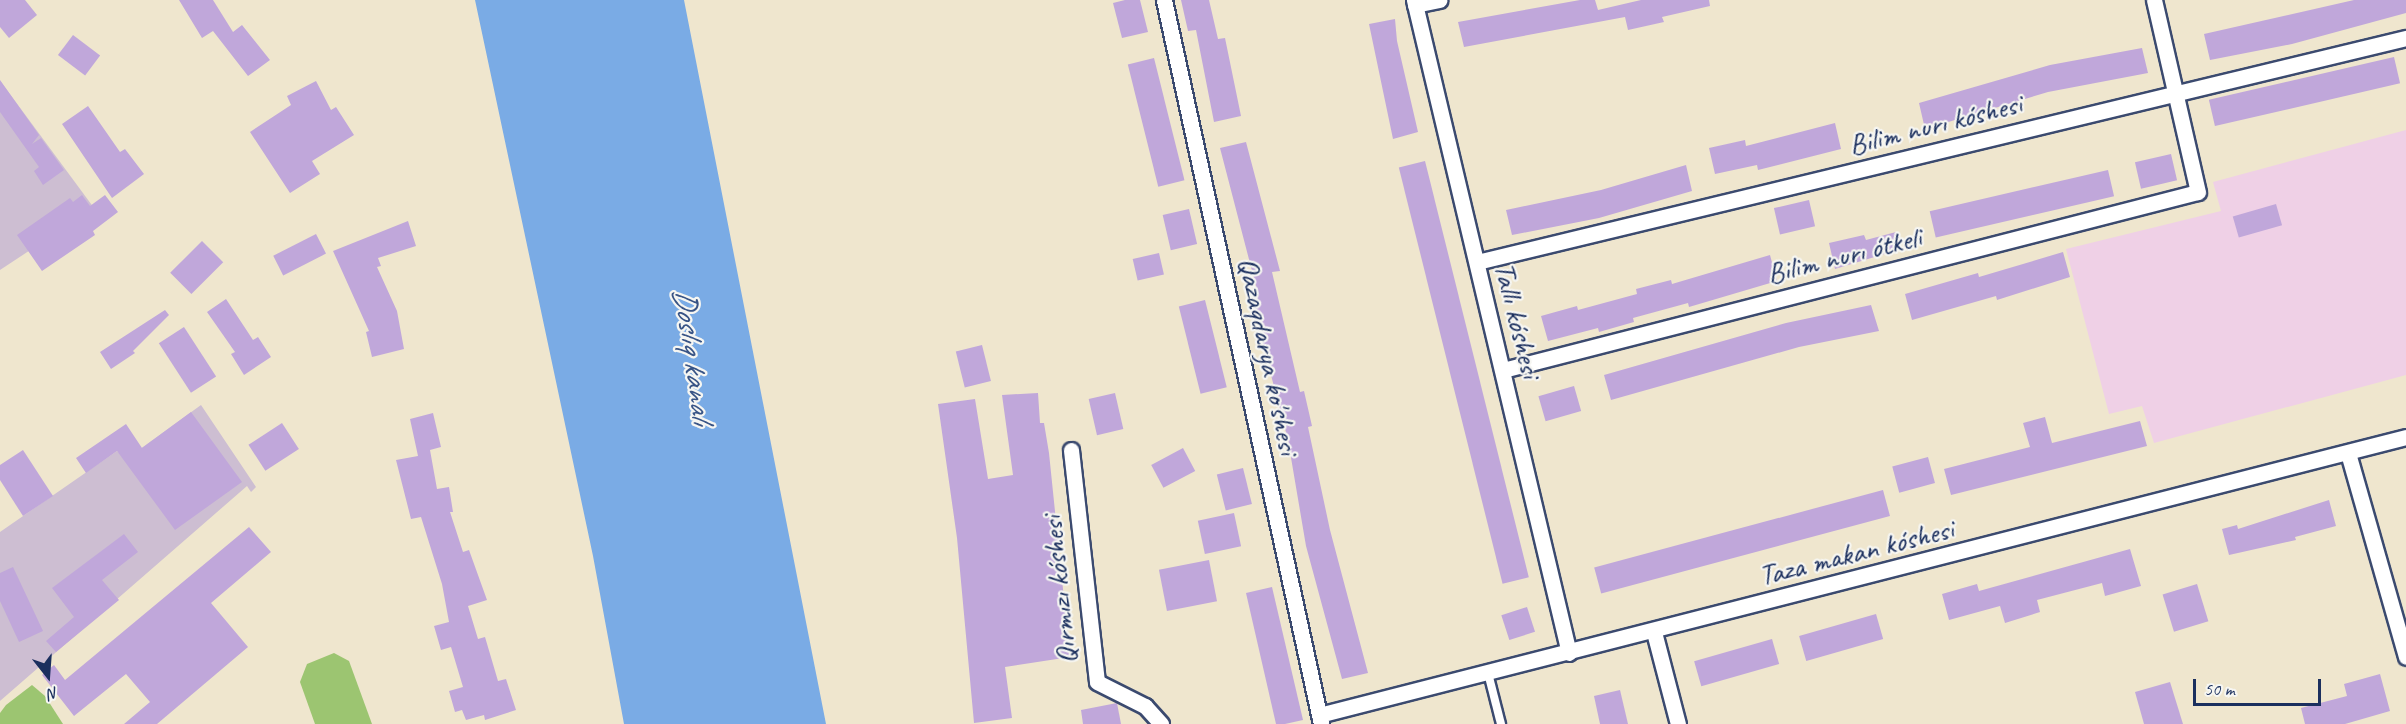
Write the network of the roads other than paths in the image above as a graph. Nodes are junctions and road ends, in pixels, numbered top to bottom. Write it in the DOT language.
graph roads {
  1 [pos="1164,0"];
  2 [pos="1438,0"];
  3 [pos="2154,0"];
  4 [pos="1414,3"];
  5 [pos="2406,38"];
  6 [pos="2176,93"];
  7 [pos="1477,262"];
  8 [pos="1503,370"];
  9 [pos="2406,437"];
  10 [pos="1071,450"];
  11 [pos="2348,453"];
  12 [pos="1654,632"];
  13 [pos="1569,652"];
  14 [pos="2406,657"];
  15 [pos="1488,672"];
  16 [pos="1320,719"];
  17 [pos="1161,724"];
  18 [pos="1501,724"];
  19 [pos="1678,724"];
  1 -- 16 [label="street, Qazaqdarya ko'shesi"];
  2 -- 4 [label="street"];
  3 -- 6 [label="street"];
  4 -- 7 [label="street, Tallı kóshesi"];
  5 -- 6 [label="street, Bilim nurı kóshesi"];
  6 -- 7 [label="street, Bilim nurı kóshesi"];
  6 -- 8 [label="street, Bilim nurı ótkeli"];
  7 -- 8 [label="street, Tallı kóshesi"];
  8 -- 13 [label="street, Tallı kóshesi"];
  9 -- 11 [label="street, Taza makan kóshesi"];
  10 -- 17 [label="street, Qırmızı kóshesi"];
  11 -- 12 [label="street, Taza makan kóshesi"];
  11 -- 14 [label="street"];
  12 -- 13 [label="street, Taza makan kóshesi"];
  12 -- 19 [label="street"];
  13 -- 15 [label="street, Taza makan kóshesi"];
  15 -- 16 [label="street, Taza makan kóshesi"];
  15 -- 18 [label="lane"];
}
